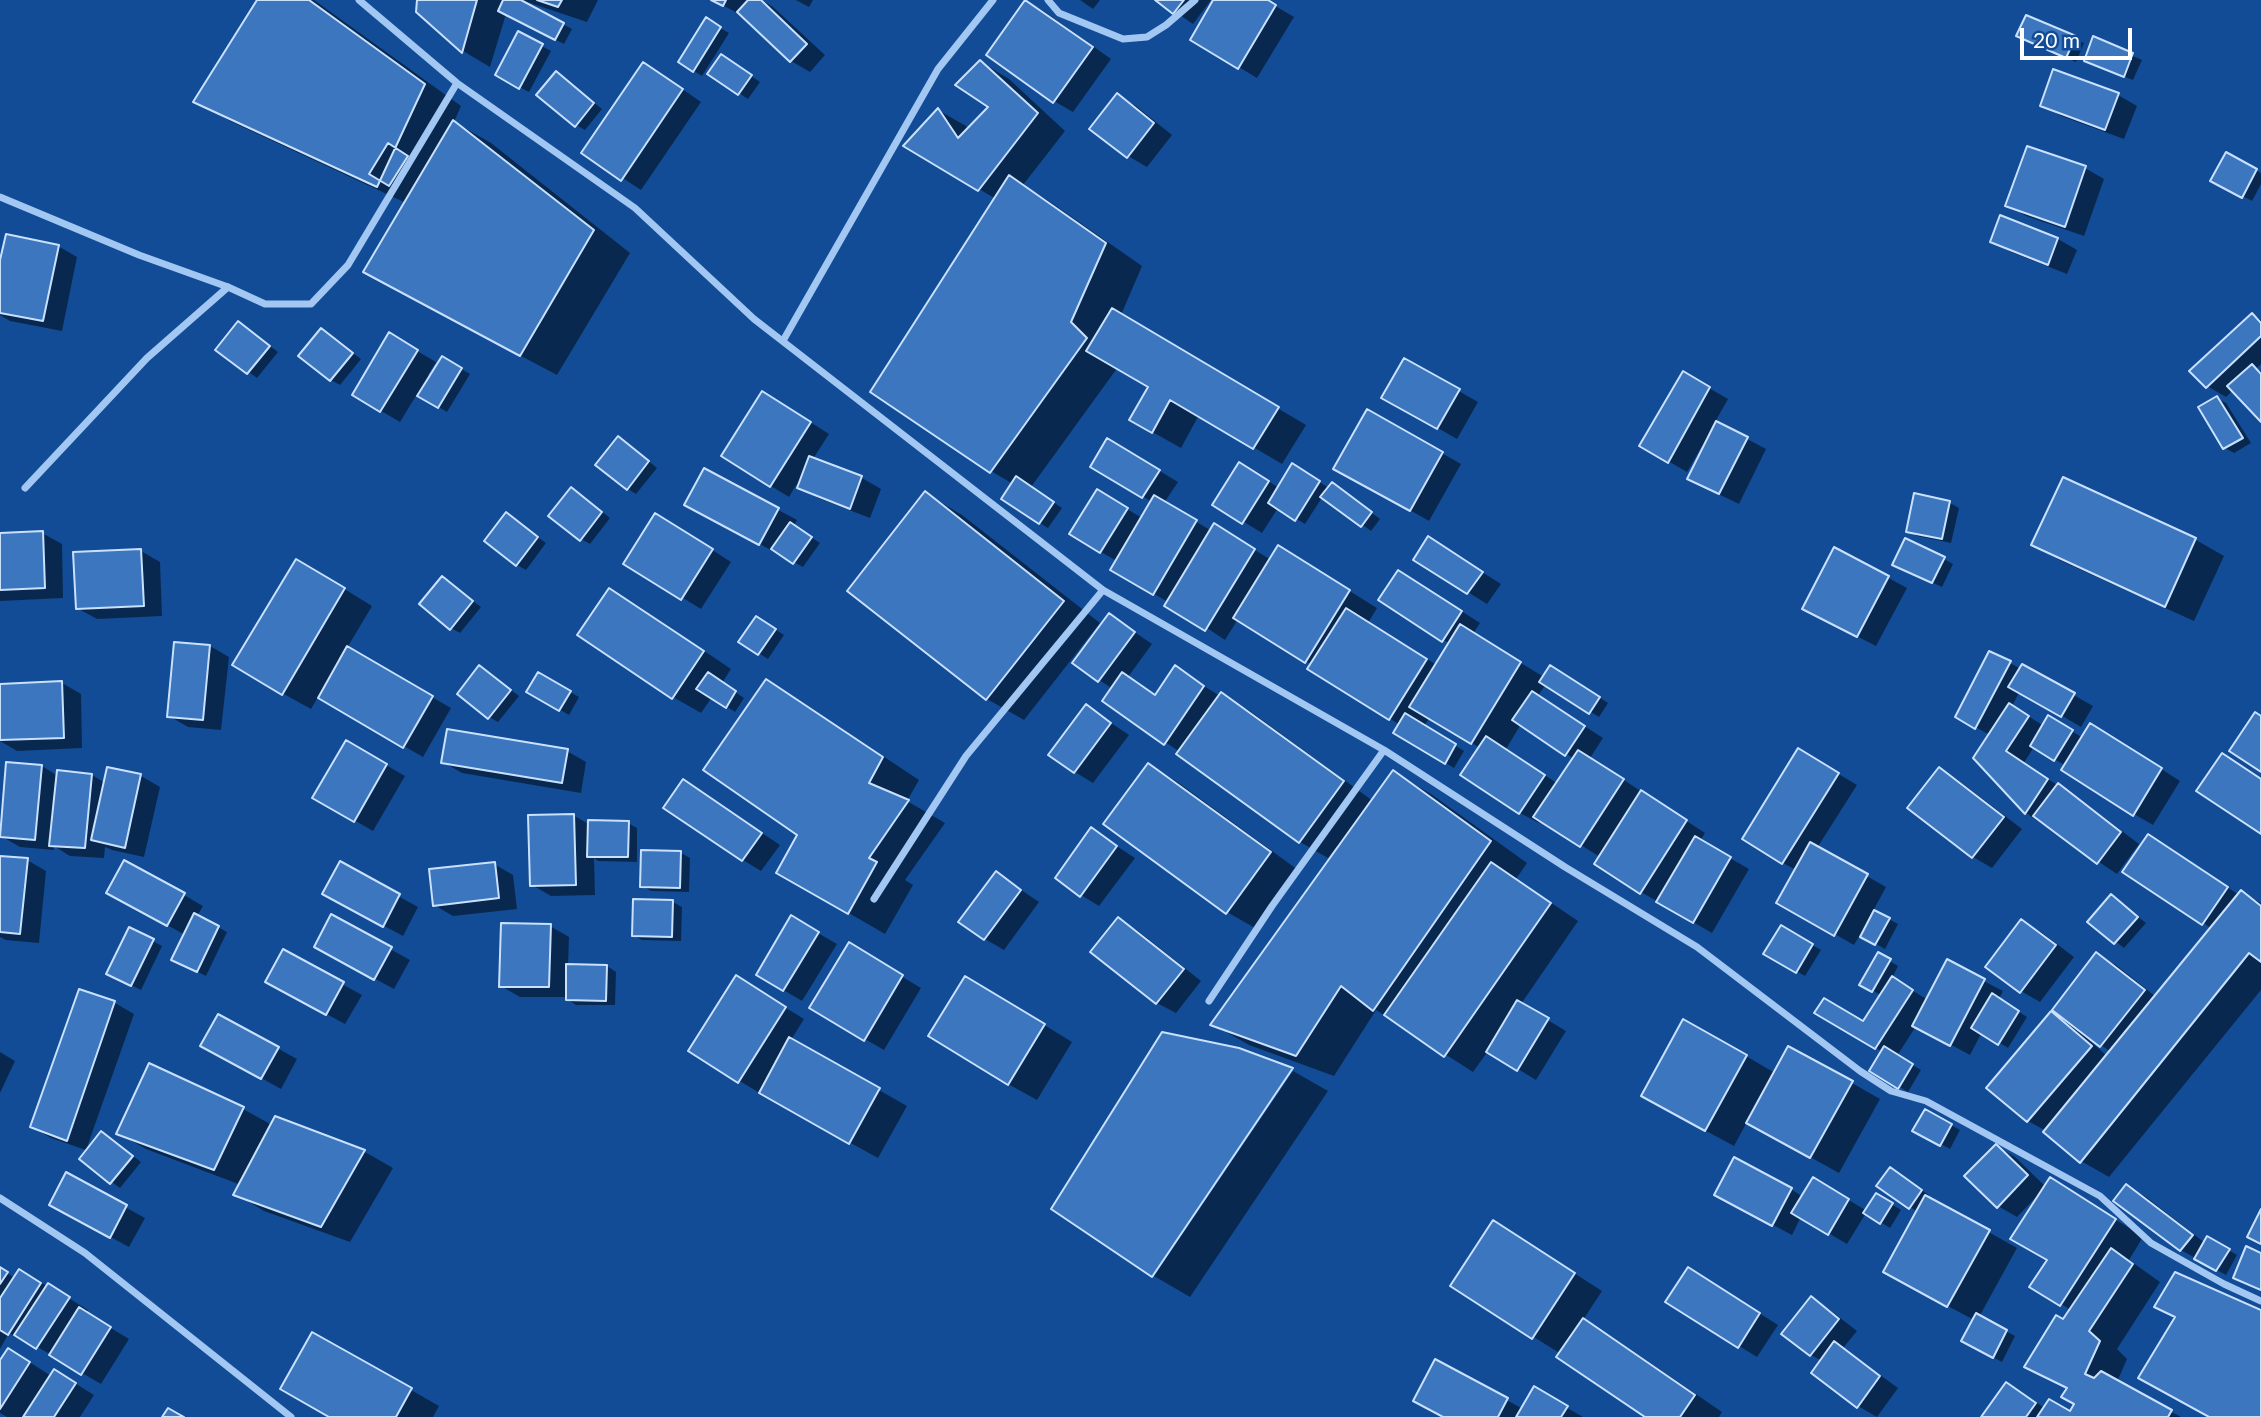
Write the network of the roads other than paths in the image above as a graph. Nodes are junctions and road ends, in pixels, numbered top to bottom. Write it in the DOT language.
graph roads {
  1 [pos="993,0"];
  2 [pos="1048,0"];
  3 [pos="1195,0"];
  4 [pos="364,2"];
  5 [pos="457,83"];
  6 [pos="0,197"];
  7 [pos="228,287"];
  8 [pos="783,340"];
  9 [pos="25,488"];
  10 [pos="1103,590"];
  11 [pos="1384,750"];
  12 [pos="874,899"];
  13 [pos="1209,1001"];
  14 [pos="0,1198"];
  15 [pos="2261,1301"];
  16 [pos="291,1417"];
  1 -- 8 [label="street"];
  2 -- 3 [label="street"];
  4 -- 5 [label="street"];
  5 -- 7 [label="street"];
  5 -- 8 [label="street"];
  6 -- 7 [label="street"];
  7 -- 9 [label="street"];
  8 -- 10 [label="street"];
  10 -- 11 [label="street"];
  10 -- 12 [label="street"];
  11 -- 13 [label="street"];
  11 -- 15 [label="street"];
  14 -- 16 [label="street"];
}
